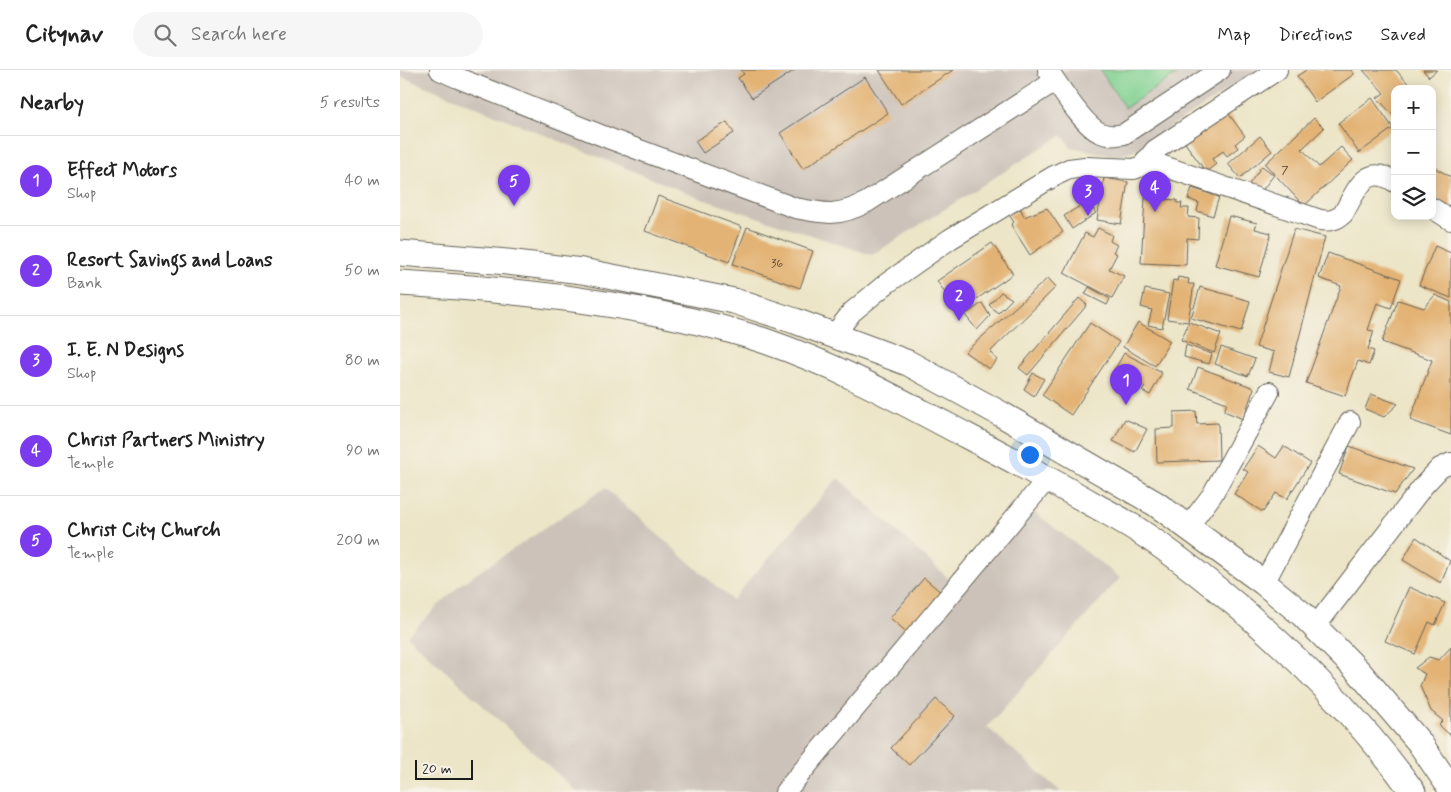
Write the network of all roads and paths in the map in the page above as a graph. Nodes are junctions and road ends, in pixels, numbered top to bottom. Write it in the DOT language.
graph roads {
  1 [pos="440,70"];
  2 [pos="1220,70"];
  3 [pos="1277,70"];
  4 [pos="1052,75"];
  5 [pos="1146,160"];
  6 [pos="1391,179"];
  7 [pos="1436,211"];
  8 [pos="1451,220"];
  9 [pos="400,253"];
  10 [pos="400,283"];
  11 [pos="834,334"];
  12 [pos="1269,392"];
  13 [pos="1350,422"];
  14 [pos="1451,463"];
  15 [pos="1048,478"];
  16 [pos="1188,527"];
  17 [pos="1264,583"];
  18 [pos="1315,627"];
  19 [pos="1451,789"];
  20 [pos="784,792"];
  21 [pos="1413,792"];
  1 -- 4 [label="street"];
  2 -- 4 [label="street"];
  3 -- 5 [label="street"];
  5 -- 6 [label="street"];
  5 -- 11 [label="street"];
  7 -- 8 [label="street"];
  9 -- 11 [label="main road"];
  10 -- 15 [label="main road"];
  11 -- 16 [label="main road"];
  12 -- 16 [label="street"];
  13 -- 17 [label="street"];
  14 -- 18 [label="street"];
  15 -- 20 [label="street"];
  15 -- 21 [label="main road"];
  16 -- 17 [label="main road"];
  17 -- 18 [label="main road"];
  18 -- 19 [label="main road"];
}
